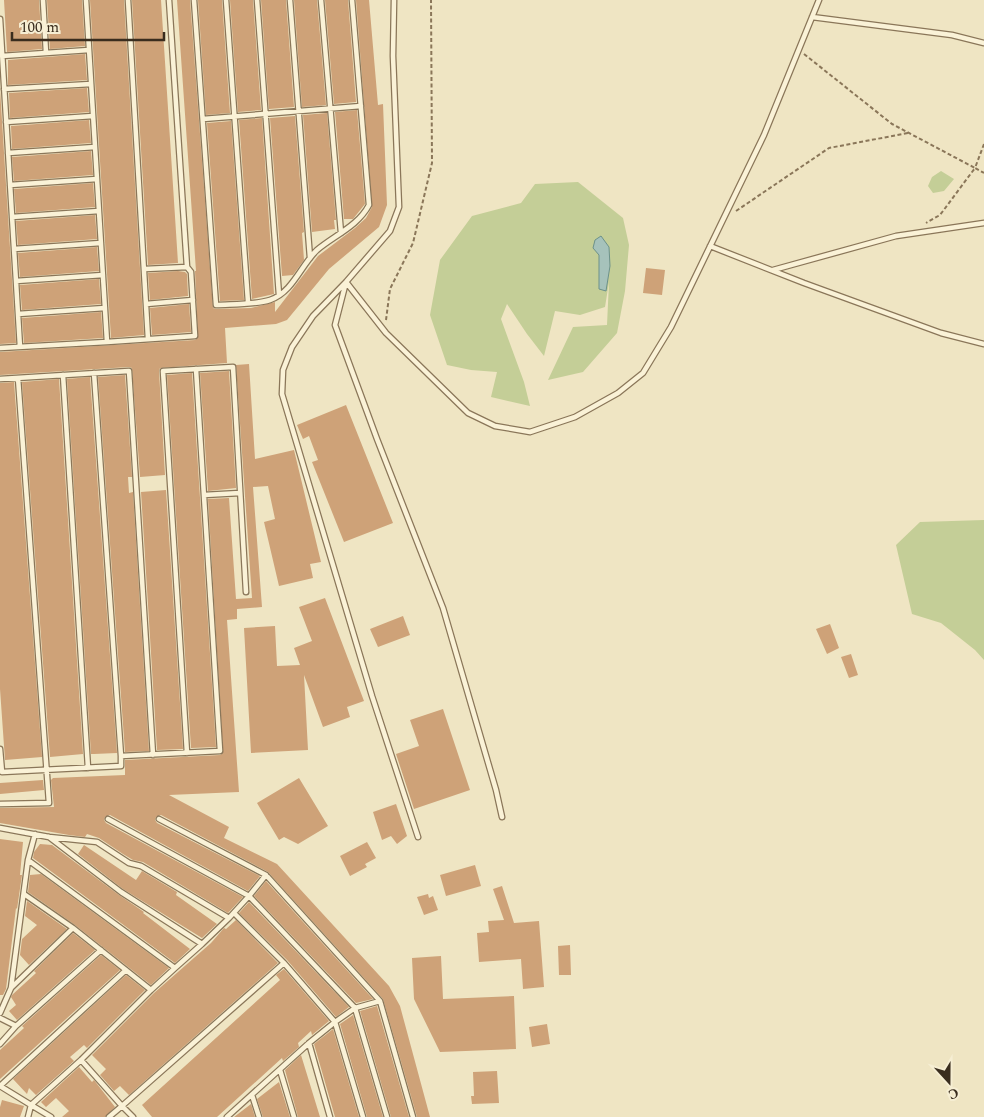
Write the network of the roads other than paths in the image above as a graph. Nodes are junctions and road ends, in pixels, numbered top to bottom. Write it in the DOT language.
graph roads {
  1 [pos="43,0"];
  2 [pos="86,0"];
  3 [pos="128,0"];
  4 [pos="169,0"];
  5 [pos="194,0"];
  6 [pos="226,0"];
  7 [pos="257,0"];
  8 [pos="290,0"];
  9 [pos="321,0"];
  10 [pos="352,0"];
  11 [pos="394,0"];
  12 [pos="819,0"];
  13 [pos="0,18"];
  14 [pos="812,18"];
  15 [pos="984,43"];
  16 [pos="89,50"];
  17 [pos="46,53"];
  18 [pos="2,56"];
  19 [pos="91,84"];
  20 [pos="4,89"];
  21 [pos="361,106"];
  22 [pos="330,109"];
  23 [pos="299,111"];
  24 [pos="266,114"];
  25 [pos="93,116"];
  26 [pos="234,116"];
  27 [pos="202,119"];
  28 [pos="6,122"];
  29 [pos="95,147"];
  30 [pos="8,153"];
  31 [pos="97,179"];
  32 [pos="10,185"];
  33 [pos="99,211"];
  34 [pos="12,217"];
  35 [pos="984,223"];
  36 [pos="341,233"];
  37 [pos="101,243"];
  38 [pos="710,246"];
  39 [pos="14,249"];
  40 [pos="310,258"];
  41 [pos="188,266"];
  42 [pos="145,269"];
  43 [pos="772,270"];
  44 [pos="103,275"];
  45 [pos="16,281"];
  46 [pos="346,282"];
  47 [pos="279,295"];
  48 [pos="193,300"];
  49 [pos="248,302"];
  50 [pos="146,304"];
  51 [pos="105,308"];
  52 [pos="18,314"];
  53 [pos="148,339"];
  54 [pos="107,342"];
  55 [pos="984,344"];
  56 [pos="20,347"];
  57 [pos="0,348"];
  58 [pos="196,369"];
  59 [pos="94,373"];
  60 [pos="62,375"];
  61 [pos="18,378"];
  62 [pos="0,379"];
  63 [pos="240,493"];
  64 [pos="204,495"];
  65 [pos="246,592"];
  66 [pos="0,749"];
  67 [pos="187,753"];
  68 [pos="153,754"];
  69 [pos="121,756"];
  70 [pos="88,768"];
  71 [pos="46,770"];
  72 [pos="0,804"];
  73 [pos="502,818"];
  74 [pos="159,819"];
  75 [pos="108,820"];
  76 [pos="0,828"];
  77 [pos="35,834"];
  78 [pos="49,837"];
  79 [pos="418,837"];
  80 [pos="28,860"];
  81 [pos="266,875"];
  82 [pos="24,894"];
  83 [pos="249,896"];
  84 [pos="234,913"];
  85 [pos="229,918"];
  86 [pos="73,928"];
  87 [pos="202,944"];
  88 [pos="101,950"];
  89 [pos="284,963"];
  90 [pos="175,968"];
  91 [pos="126,970"];
  92 [pos="11,988"];
  93 [pos="151,990"];
  94 [pos="380,1002"];
  95 [pos="356,1008"];
  96 [pos="0,1013"];
  97 [pos="0,1018"];
  98 [pos="335,1022"];
  99 [pos="16,1026"];
  100 [pos="309,1043"];
  101 [pos="0,1044"];
  102 [pos="81,1060"];
  103 [pos="280,1070"];
  104 [pos="0,1086"];
  105 [pos="252,1095"];
  106 [pos="31,1105"];
  107 [pos="122,1106"];
  108 [pos="28,1117"];
  109 [pos="51,1117"];
  110 [pos="109,1117"];
  111 [pos="134,1117"];
  112 [pos="227,1117"];
  113 [pos="259,1117"];
  114 [pos="294,1117"];
  115 [pos="330,1117"];
  116 [pos="363,1117"];
  117 [pos="387,1117"];
  118 [pos="413,1117"];
  1 -- 17 [label="lane"];
  2 -- 16 [label="lane"];
  3 -- 42 [label="lane"];
  4 -- 41 [label="lane"];
  5 -- 27 [label="lane"];
  6 -- 26 [label="lane"];
  7 -- 24 [label="lane"];
  8 -- 23 [label="lane"];
  9 -- 22 [label="lane"];
  10 -- 21 [label="lane"];
  11 -- 46 [label="lane"];
  12 -- 14 [label="lane"];
  13 -- 18 [label="lane"];
  14 -- 15 [label="lane"];
  14 -- 38 [label="lane"];
  16 -- 17 [label="lane"];
  16 -- 19 [label="lane"];
  17 -- 18 [label="lane"];
  18 -- 20 [label="lane"];
  19 -- 20 [label="lane"];
  19 -- 25 [label="lane"];
  20 -- 28 [label="lane"];
  21 -- 22 [label="lane"];
  21 -- 36 [label="lane"];
  22 -- 23 [label="lane"];
  22 -- 36 [label="lane"];
  23 -- 24 [label="lane"];
  23 -- 40 [label="lane"];
  24 -- 26 [label="lane"];
  24 -- 47 [label="lane"];
  25 -- 28 [label="lane"];
  25 -- 29 [label="lane"];
  26 -- 27 [label="lane"];
  26 -- 49 [label="lane"];
  27 -- 49 [label="lane"];
  28 -- 30 [label="lane"];
  29 -- 30 [label="lane"];
  29 -- 31 [label="lane"];
  30 -- 32 [label="lane"];
  31 -- 32 [label="lane"];
  31 -- 33 [label="lane"];
  32 -- 34 [label="lane"];
  33 -- 34 [label="lane"];
  33 -- 37 [label="lane"];
  34 -- 39 [label="lane"];
  35 -- 43 [label="lane"];
  36 -- 40 [label="lane"];
  37 -- 39 [label="lane"];
  37 -- 44 [label="lane"];
  38 -- 43 [label="lane"];
  38 -- 46 [label="lane"];
  39 -- 45 [label="lane"];
  40 -- 47 [label="lane"];
  41 -- 42 [label="lane"];
  41 -- 48 [label="lane"];
  42 -- 50 [label="lane"];
  43 -- 55 [label="lane"];
  44 -- 45 [label="lane"];
  44 -- 51 [label="lane"];
  45 -- 52 [label="lane"];
  46 -- 73 [label="lane"];
  46 -- 79 [label="lane"];
  47 -- 49 [label="lane"];
  48 -- 50 [label="lane"];
  48 -- 53 [label="lane"];
  50 -- 53 [label="lane"];
  51 -- 52 [label="lane"];
  51 -- 54 [label="lane"];
  52 -- 56 [label="lane"];
  53 -- 54 [label="lane"];
  54 -- 56 [label="lane"];
  56 -- 57 [label="lane"];
  58 -- 63 [label="lane"];
  58 -- 64 [label="lane"];
  58 -- 67 [label="lane"];
  59 -- 60 [label="lane"];
  59 -- 68 [label="lane"];
  59 -- 69 [label="lane"];
  60 -- 61 [label="lane"];
  60 -- 70 [label="lane"];
  61 -- 62 [label="lane"];
  61 -- 71 [label="lane"];
  63 -- 64 [label="lane"];
  63 -- 65 [label="lane"];
  64 -- 67 [label="lane"];
  66 -- 71 [label="lane"];
  67 -- 68 [label="lane"];
  68 -- 69 [label="lane"];
  69 -- 70 [label="lane"];
  70 -- 71 [label="lane"];
  71 -- 72 [label="lane"];
  74 -- 81 [label="lane"];
  75 -- 83 [label="lane"];
  76 -- 77 [label="lane"];
  77 -- 78 [label="lane"];
  77 -- 80 [label="lane"];
  78 -- 85 [label="lane"];
  78 -- 87 [label="lane"];
  80 -- 82 [label="lane"];
  80 -- 90 [label="lane"];
  81 -- 83 [label="lane"];
  81 -- 94 [label="lane"];
  82 -- 86 [label="lane"];
  82 -- 92 [label="lane"];
  83 -- 84 [label="lane"];
  83 -- 95 [label="lane"];
  84 -- 85 [label="lane"];
  84 -- 89 [label="lane"];
  85 -- 87 [label="lane"];
  86 -- 88 [label="lane"];
  86 -- 92 [label="lane"];
  87 -- 90 [label="lane"];
  88 -- 91 [label="lane"];
  88 -- 99 [label="lane"];
  89 -- 98 [label="lane"];
  89 -- 107 [label="lane"];
  90 -- 93 [label="lane"];
  91 -- 93 [label="lane"];
  91 -- 104 [label="lane"];
  92 -- 96 [label="lane"];
  93 -- 102 [label="lane"];
  94 -- 95 [label="lane"];
  94 -- 118 [label="lane"];
  95 -- 98 [label="lane"];
  95 -- 117 [label="lane"];
  97 -- 99 [label="lane"];
  98 -- 100 [label="lane"];
  98 -- 116 [label="lane"];
  99 -- 101 [label="lane"];
  100 -- 103 [label="lane"];
  100 -- 115 [label="lane"];
  102 -- 106 [label="lane"];
  102 -- 107 [label="lane"];
  103 -- 105 [label="lane"];
  103 -- 114 [label="lane"];
  104 -- 106 [label="lane"];
  105 -- 112 [label="lane"];
  105 -- 113 [label="lane"];
  106 -- 108 [label="lane"];
  106 -- 109 [label="lane"];
  107 -- 110 [label="lane"];
  107 -- 111 [label="lane"];
}
